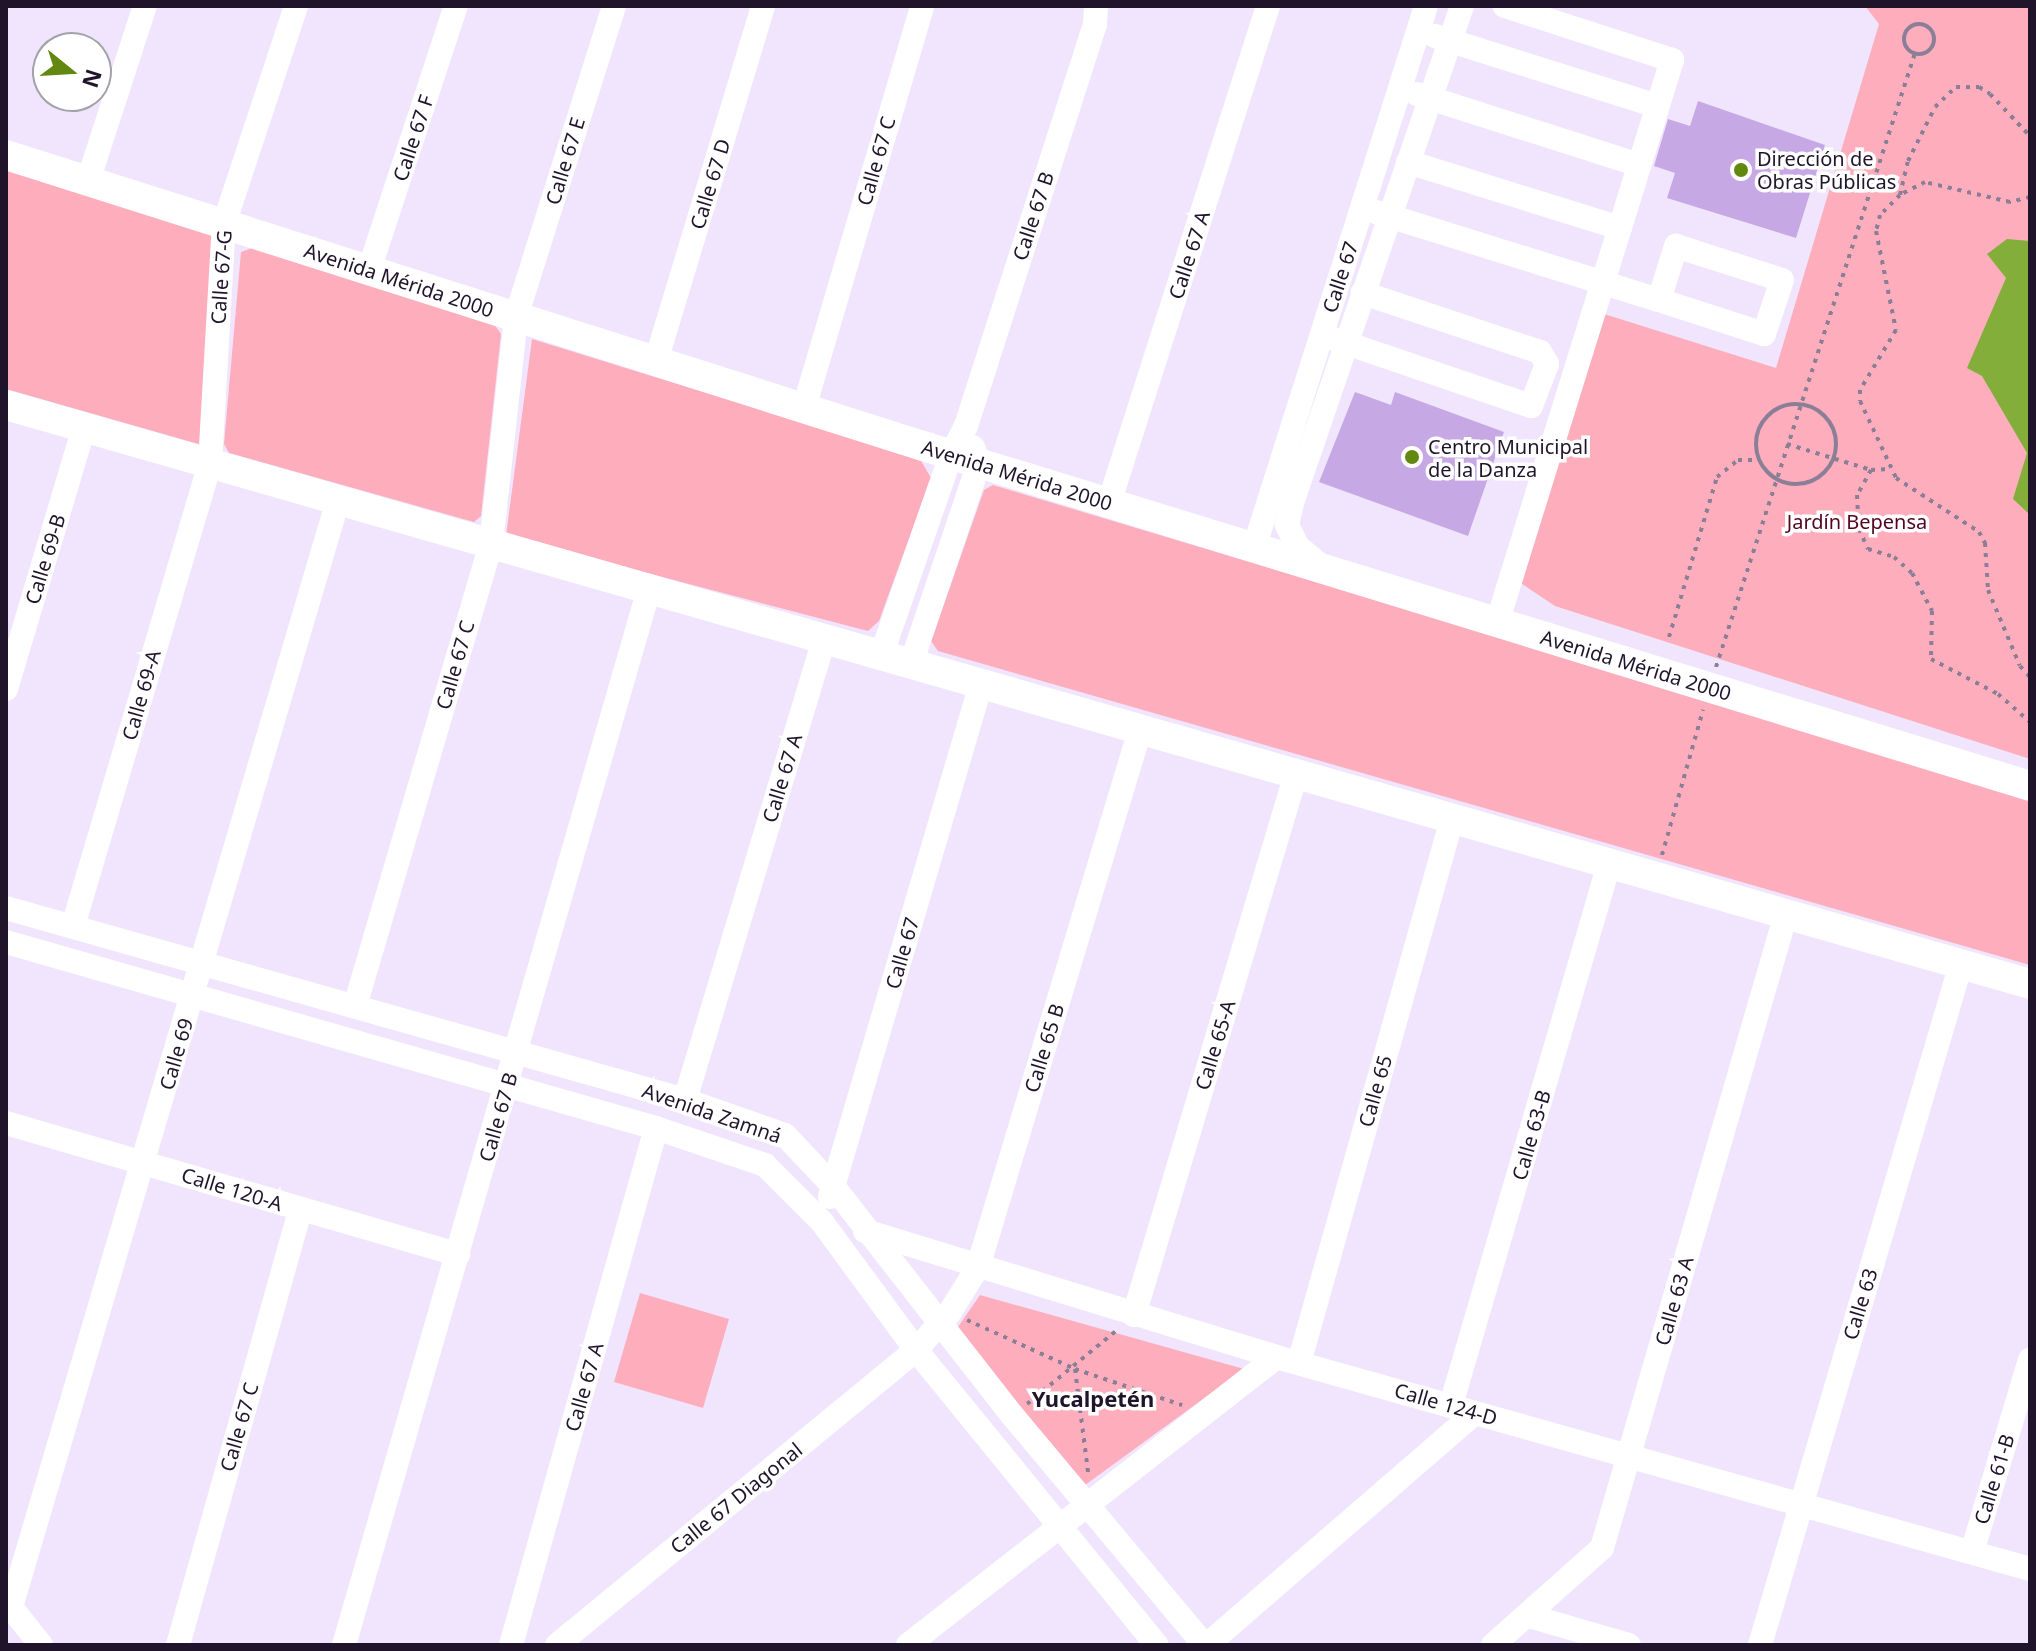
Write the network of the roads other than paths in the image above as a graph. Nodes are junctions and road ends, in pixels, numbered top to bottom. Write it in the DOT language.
graph roads {
  1 [pos="145,6"];
  2 [pos="296,6"];
  3 [pos="456,6"];
  4 [pos="614,6"];
  5 [pos="763,6"];
  6 [pos="922,6"];
  7 [pos="1096,6"];
  8 [pos="1268,6"];
  9 [pos="1426,6"];
  10 [pos="1462,6"];
  11 [pos="1505,6"];
  12 [pos="1418,31"];
  13 [pos="1450,41"];
  14 [pos="1400,88"];
  15 [pos="1430,98"];
  16 [pos="1657,106"];
  17 [pos="6,155"];
  18 [pos="1408,162"];
  19 [pos="1639,165"];
  20 [pos="88,181"];
  21 [pos="1362,208"];
  22 [pos="1390,216"];
  23 [pos="224,224"];
  24 [pos="1620,228"];
  25 [pos="369,270"];
  26 [pos="1603,283"];
  27 [pos="1363,293"];
  28 [pos="1659,300"];
  29 [pos="516,317"];
  30 [pos="1322,335"];
  31 [pos="1346,343"];
  32 [pos="656,361"];
  33 [pos="6,405"];
  34 [pos="804,408"];
  35 [pos="84,428"];
  36 [pos="965,459"];
  37 [pos="210,464"];
  38 [pos="338,500"];
  39 [pos="1109,503"];
  40 [pos="491,544"];
  41 [pos="1254,548"];
  42 [pos="1326,570"];
  43 [pos="649,589"];
  44 [pos="1497,623"];
  45 [pos="824,639"];
  46 [pos="881,656"];
  47 [pos="911,664"];
  48 [pos="981,684"];
  49 [pos="6,689"];
  50 [pos="1140,730"];
  51 [pos="1296,774"];
  52 [pos="2030,786"];
  53 [pos="1452,819"];
  54 [pos="1609,864"];
  55 [pos="6,908"];
  56 [pos="1786,914"];
  57 [pos="73,926"];
  58 [pos="6,942"];
  59 [pos="202,962"];
  60 [pos="1961,964"];
  61 [pos="2030,984"];
  62 [pos="193,995"];
  63 [pos="355,1006"];
  64 [pos="517,1054"];
  65 [pos="507,1085"];
  66 [pos="685,1100"];
  67 [pos="6,1123"];
  68 [pos="656,1128"];
  69 [pos="146,1162"];
  70 [pos="833,1186"];
  71 [pos="300,1210"];
  72 [pos="822,1222"];
  73 [pos="865,1231"];
  74 [pos="458,1254"];
  75 [pos="978,1267"];
  76 [pos="1134,1315"];
  77 [pos="945,1318"];
  78 [pos="916,1350"];
  79 [pos="1287,1360"];
  80 [pos="2030,1360"];
  81 [pos="1451,1405"];
  82 [pos="1475,1413"];
  83 [pos="1629,1456"];
  84 [pos="1801,1501"];
  85 [pos="1090,1504"];
  86 [pos="1061,1526"];
  87 [pos="1972,1552"];
  88 [pos="2030,1569"];
  89 [pos="8,1604"];
  90 [pos="1529,1616"];
  91 [pos="570,1641"];
  92 [pos="41,1645"];
  93 [pos="178,1645"];
  94 [pos="344,1645"];
  95 [pos="511,1645"];
  96 [pos="908,1645"];
  97 [pos="1157,1645"];
  98 [pos="1205,1645"];
  99 [pos="1493,1645"];
  100 [pos="1629,1645"];
  101 [pos="1760,1645"];
  1 -- 20 [label="street"];
  2 -- 23 [label="street, Calle 67-G"];
  3 -- 25 [label="street, Calle 67 F"];
  4 -- 29 [label="street, Calle 67 E"];
  5 -- 32 [label="street, Calle 67 D"];
  6 -- 34 [label="street, Calle 67 C"];
  7 -- 36 [label="street, Calle 67 B"];
  8 -- 39 [label="street, Calle 67 A"];
  9 -- 12 [label="street, Calle 67"];
  10 -- 13 [label="street"];
  11 -- 16 [label="street"];
  12 -- 13 [label="street"];
  12 -- 14 [label="street, Calle 67"];
  13 -- 15 [label="street"];
  13 -- 16 [label="street"];
  14 -- 15 [label="street"];
  14 -- 21 [label="street, Calle 67"];
  15 -- 18 [label="street"];
  15 -- 19 [label="street"];
  16 -- 19 [label="street"];
  17 -- 20 [label="main road, Avenida Mérida 2000"];
  18 -- 22 [label="street"];
  18 -- 24 [label="street"];
  19 -- 24 [label="street"];
  20 -- 23 [label="main road, Avenida Mérida 2000"];
  21 -- 22 [label="street"];
  21 -- 30 [label="street, Calle 67"];
  22 -- 26 [label="street"];
  22 -- 27 [label="street"];
  23 -- 25 [label="main road, Avenida Mérida 2000"];
  23 -- 37 [label="street, Calle 67-G"];
  24 -- 26 [label="street"];
  25 -- 29 [label="main road, Avenida Mérida 2000"];
  26 -- 28 [label="street"];
  26 -- 44 [label="street"];
  27 -- 31 [label="street"];
  27 -- 31 [label="street"];
  28 -- 28 [label="street"];
  29 -- 32 [label="main road, Avenida Mérida 2000"];
  29 -- 40 [label="street, Calle 67 C"];
  30 -- 31 [label="street"];
  30 -- 41 [label="street, Calle 67"];
  31 -- 42 [label="street"];
  32 -- 34 [label="main road, Avenida Mérida 2000"];
  33 -- 35 [label="main road"];
  34 -- 36 [label="main road, Avenida Mérida 2000"];
  35 -- 37 [label="main road"];
  35 -- 49 [label="street, Calle 69-B"];
  36 -- 39 [label="main road, Avenida Mérida 2000"];
  36 -- 46 [label="street"];
  36 -- 47 [label="street"];
  37 -- 38 [label="main road"];
  37 -- 57 [label="street, Calle 69-A"];
  38 -- 40 [label="main road"];
  38 -- 59 [label="street, Calle 69"];
  39 -- 41 [label="main road, Avenida Mérida 2000"];
  40 -- 43 [label="main road"];
  40 -- 63 [label="street, Calle 67 C"];
  41 -- 42 [label="main road, Avenida Mérida 2000"];
  42 -- 44 [label="main road, Avenida Mérida 2000"];
  43 -- 45 [label="main road"];
  43 -- 64 [label="street, Calle 67 B"];
  44 -- 52 [label="main road, Avenida Mérida 2000"];
  45 -- 46 [label="main road"];
  45 -- 66 [label="street, Calle 67 A"];
  46 -- 47 [label="main road"];
  47 -- 48 [label="main road"];
  48 -- 50 [label="main road"];
  48 -- 70 [label="street, Calle 67"];
  50 -- 51 [label="main road"];
  50 -- 75 [label="street, Calle 65 B"];
  51 -- 53 [label="main road"];
  51 -- 76 [label="street, Calle 65-A"];
  53 -- 54 [label="main road"];
  53 -- 79 [label="street, Calle 65"];
  54 -- 56 [label="main road"];
  54 -- 81 [label="street, Calle 63-B"];
  55 -- 57 [label="street, Avenida Zamná"];
  56 -- 60 [label="main road"];
  56 -- 83 [label="street, Calle 63 A"];
  57 -- 59 [label="street, Avenida Zamná"];
  58 -- 62 [label="street, Avenida Zamná"];
  59 -- 62 [label="street, Calle 69"];
  59 -- 63 [label="street, Avenida Zamná"];
  60 -- 61 [label="main road"];
  60 -- 84 [label="street, Calle 63"];
  62 -- 65 [label="street, Avenida Zamná"];
  62 -- 69 [label="street, Calle 69"];
  63 -- 64 [label="street, Avenida Zamná"];
  64 -- 65 [label="street, Calle 67 B"];
  64 -- 66 [label="street, Avenida Zamná"];
  65 -- 68 [label="street, Avenida Zamná"];
  65 -- 74 [label="street, Calle 67 B"];
  66 -- 70 [label="street, Avenida Zamná"];
  67 -- 69 [label="street, Calle 120-A"];
  68 -- 72 [label="street, Avenida Zamná"];
  68 -- 95 [label="street, Calle 67 A"];
  69 -- 71 [label="street, Calle 120-A"];
  69 -- 89 [label="street, Calle 69"];
  70 -- 72 [label="street, Calle 67"];
  70 -- 73 [label="street, Avenida Zamná"];
  71 -- 74 [label="street, Calle 120-A"];
  71 -- 93 [label="street, Calle 67 C"];
  72 -- 78 [label="street, Avenida Zamná"];
  73 -- 75 [label="street, Calle 124-D"];
  73 -- 77 [label="street, Avenida Zamná"];
  74 -- 94 [label="street, Calle 67 B"];
  75 -- 76 [label="street, Calle 124-D"];
  75 -- 77 [label="street, Calle 65 B"];
  76 -- 79 [label="street, Calle 124-D"];
  77 -- 78 [label="street, Calle 65 B"];
  77 -- 85 [label="street, Avenida Zamná"];
  78 -- 86 [label="street, Avenida Zamná"];
  78 -- 91 [label="street, Calle 67 Diagonal"];
  79 -- 81 [label="street, Calle 124-D"];
  79 -- 85 [label="street"];
  80 -- 87 [label="street, Calle 61-B"];
  81 -- 82 [label="street, Calle 124-D"];
  82 -- 83 [label="street, Calle 124-D"];
  82 -- 98 [label="street"];
  83 -- 84 [label="street, Calle 124-D"];
  83 -- 90 [label="street, Calle 63 A"];
  84 -- 87 [label="street, Calle 124-D"];
  84 -- 101 [label="street, Calle 63"];
  85 -- 86 [label="street"];
  85 -- 98 [label="street, Avenida Zamná"];
  86 -- 96 [label="street"];
  86 -- 97 [label="street, Avenida Zamná"];
  87 -- 88 [label="street, Calle 124-D"];
  89 -- 92 [label="street"];
  90 -- 99 [label="street, Calle 63 A"];
  90 -- 100 [label="street"];
}
